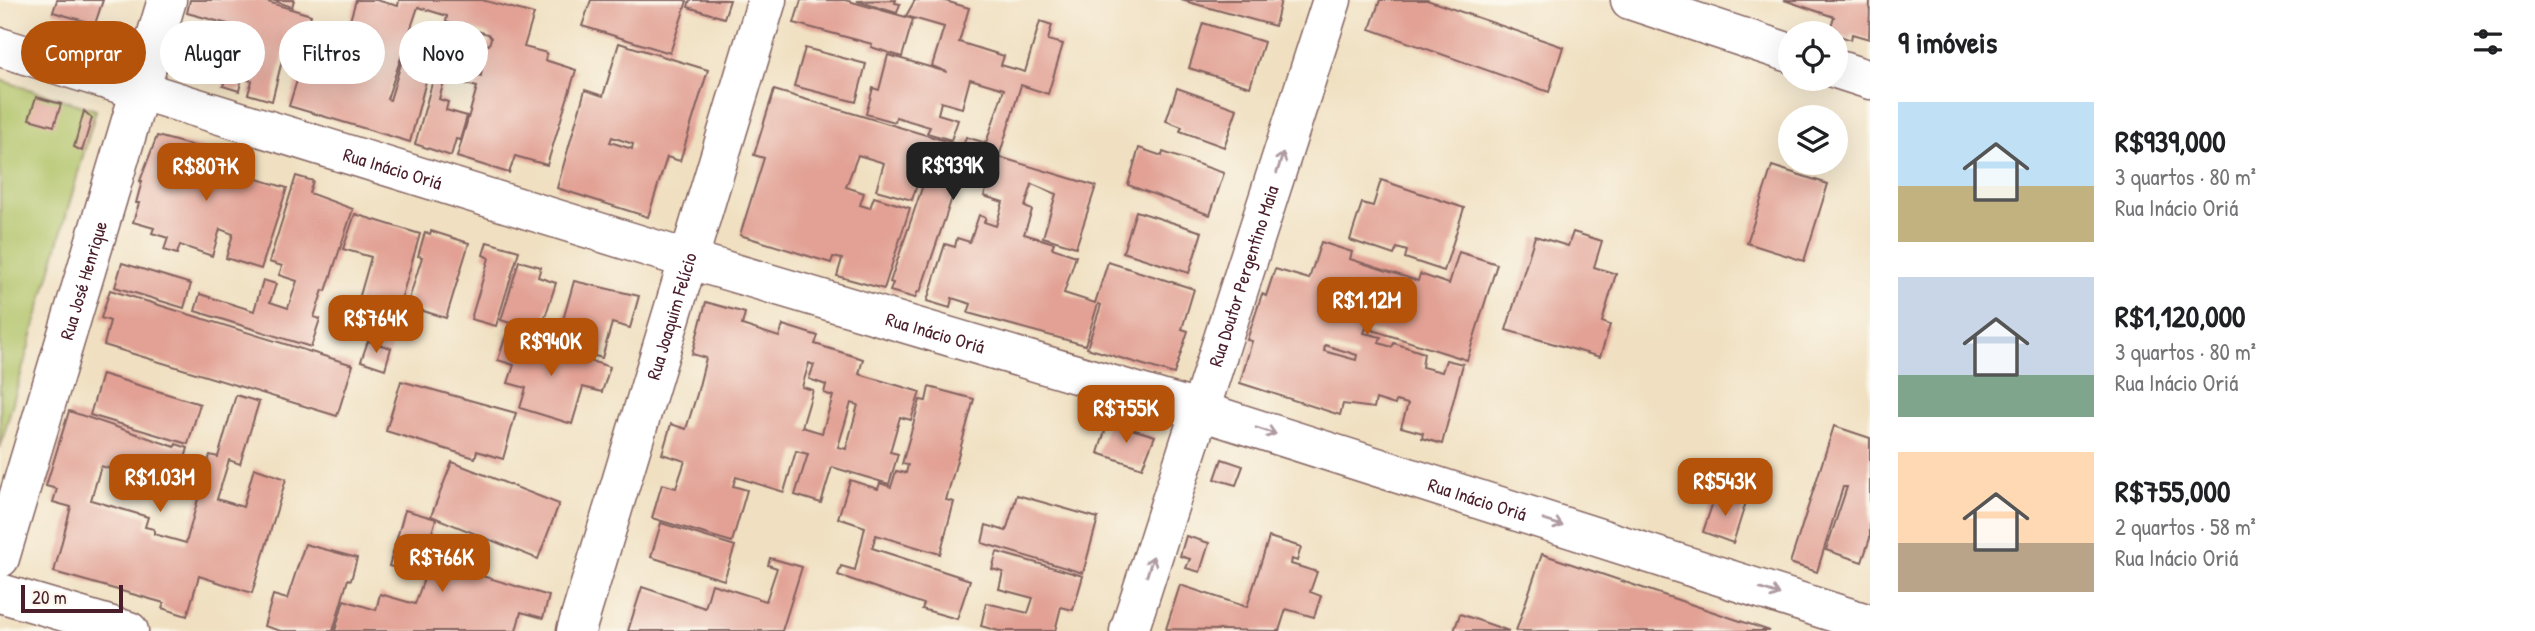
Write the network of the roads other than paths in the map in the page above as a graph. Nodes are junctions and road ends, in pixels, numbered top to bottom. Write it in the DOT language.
graph roads {
  1 [pos="167,0"];
  2 [pos="766,0"];
  3 [pos="1332,0"];
  4 [pos="1630,0"];
  5 [pos="0,47"];
  6 [pos="1778,49"];
  7 [pos="1848,73"];
  8 [pos="1870,80"];
  9 [pos="140,89"];
  10 [pos="690,260"];
  11 [pos="1201,411"];
  12 [pos="0,558"];
  13 [pos="0,593"];
  14 [pos="1870,624"];
  15 [pos="129,631"];
  16 [pos="576,631"];
  17 [pos="1129,631"];
  1 -- 9 [label="street, Rua José Henrique"];
  2 -- 10 [label="street, Rua Joaquim Felício"];
  11 -- 3 [label="street, Rua Doutor Pergentino Maia, one-way"];
  4 -- 6 [label="street"];
  5 -- 9 [label="street, Rua Inácio Oriá"];
  7 -- 8 [label="street"];
  9 -- 10 [label="street, Rua Inácio Oriá"];
  9 -- 12 [label="street, Rua José Henrique"];
  10 -- 11 [label="street, Rua Inácio Oriá"];
  10 -- 16 [label="street, Rua Joaquim Felício"];
  11 -- 14 [label="street, Rua Inácio Oriá, one-way"];
  17 -- 11 [label="street, Rua Doutor Pergentino Maia, one-way"];
  13 -- 15 [label="street"];
}
